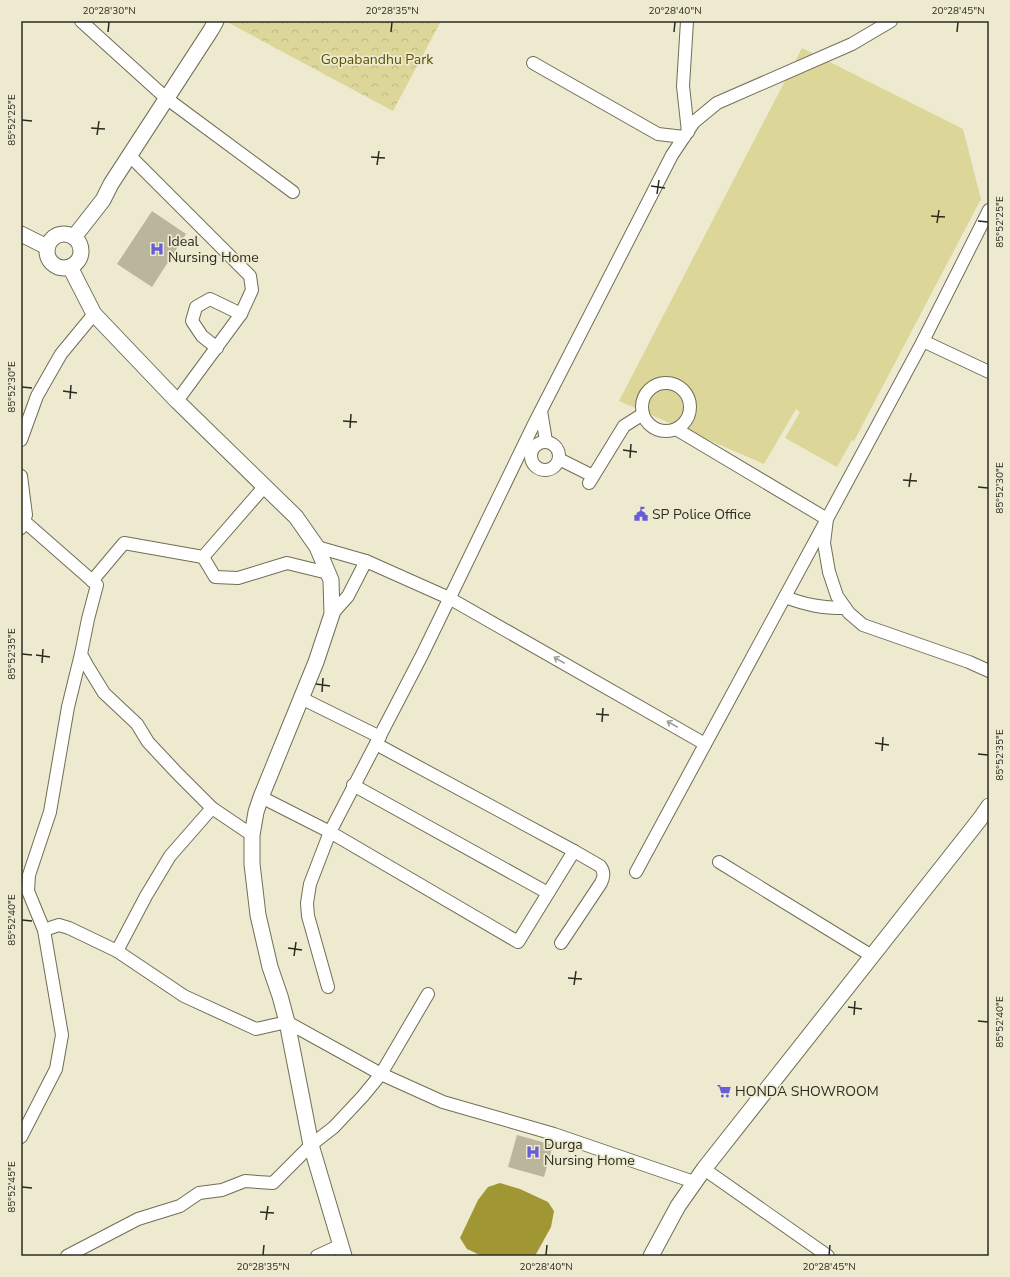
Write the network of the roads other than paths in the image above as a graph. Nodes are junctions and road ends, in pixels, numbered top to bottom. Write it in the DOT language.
graph roads {
  1 [pos="81,21"];
  2 [pos="216,21"];
  3 [pos="686,21"];
  4 [pos="891,21"];
  5 [pos="533,63"];
  6 [pos="166,98"];
  7 [pos="686,134"];
  8 [pos="129,155"];
  9 [pos="293,192"];
  10 [pos="989,210"];
  11 [pos="21,234"];
  12 [pos="74,237"];
  13 [pos="47,248"];
  14 [pos="70,267"];
  15 [pos="94,314"];
  16 [pos="242,314"];
  17 [pos="923,341"];
  18 [pos="216,348"];
  19 [pos="989,372"];
  20 [pos="177,401"];
  21 [pos="541,411"];
  22 [pos="643,414"];
  23 [pos="676,429"];
  24 [pos="21,440"];
  25 [pos="546,441"];
  26 [pos="559,459"];
  27 [pos="533,464"];
  28 [pos="512,468"];
  29 [pos="21,476"];
  30 [pos="264,487"];
  31 [pos="827,519"];
  32 [pos="23,525"];
  33 [pos="318,547"];
  34 [pos="203,557"];
  35 [pos="366,561"];
  36 [pos="328,573"];
  37 [pos="92,581"];
  38 [pos="785,597"];
  39 [pos="449,598"];
  40 [pos="845,608"];
  41 [pos="332,614"];
  42 [pos="81,654"];
  43 [pos="989,671"];
  44 [pos="301,698"];
  45 [pos="378,741"];
  46 [pos="706,744"];
  47 [pos="354,785"];
  48 [pos="260,797"];
  49 [pos="989,806"];
  50 [pos="212,808"];
  51 [pos="330,832"];
  52 [pos="252,835"];
  53 [pos="574,851"];
  54 [pos="718,862"];
  55 [pos="636,872"];
  56 [pos="25,891"];
  57 [pos="548,893"];
  58 [pos="44,930"];
  59 [pos="561,943"];
  60 [pos="117,951"];
  61 [pos="872,956"];
  62 [pos="328,988"];
  63 [pos="428,994"];
  64 [pos="287,1022"];
  65 [pos="382,1074"];
  66 [pos="21,1137"];
  67 [pos="311,1145"];
  68 [pos="704,1169"];
  69 [pos="694,1182"];
  70 [pos="343,1251"];
  71 [pos="67,1256"];
  72 [pos="318,1256"];
  73 [pos="651,1256"];
  74 [pos="828,1256"];
  1 -- 6 [label="street"];
  2 -- 6 [label="main road"];
  3 -- 7 [label="street"];
  4 -- 7 [label="street"];
  5 -- 7 [label="street"];
  6 -- 8 [label="main road"];
  6 -- 9 [label="street"];
  7 -- 21 [label="street"];
  8 -- 12 [label="main road"];
  8 -- 16 [label="street"];
  10 -- 17 [label="street"];
  11 -- 13 [label="main road"];
  12 -- 13 [label="main road"];
  12 -- 14 [label="main road"];
  13 -- 14 [label="main road"];
  14 -- 15 [label="main road"];
  15 -- 20 [label="main road"];
  15 -- 24 [label="street"];
  16 -- 18 [label="street"];
  16 -- 18 [label="street"];
  17 -- 19 [label="street"];
  17 -- 31 [label="street"];
  18 -- 20 [label="street"];
  20 -- 30 [label="main road"];
  21 -- 25 [label="street"];
  21 -- 28 [label="street"];
  22 -- 23 [label="street"];
  22 -- 23 [label="street"];
  22 -- 26 [label="street"];
  23 -- 31 [label="street"];
  25 -- 26 [label="street"];
  25 -- 27 [label="street"];
  26 -- 27 [label="street"];
  27 -- 28 [label="street"];
  28 -- 39 [label="street"];
  29 -- 32 [label="street"];
  30 -- 33 [label="main road"];
  30 -- 34 [label="street"];
  31 -- 38 [label="street"];
  31 -- 40 [label="street"];
  32 -- 37 [label="street"];
  33 -- 35 [label="street"];
  33 -- 36 [label="main road"];
  34 -- 36 [label="street"];
  34 -- 37 [label="street"];
  35 -- 39 [label="street"];
  35 -- 41 [label="street"];
  36 -- 41 [label="main road"];
  37 -- 42 [label="street"];
  38 -- 40 [label="street"];
  38 -- 46 [label="street"];
  39 -- 45 [label="street"];
  46 -- 39 [label="street, one-way"];
  40 -- 43 [label="street"];
  41 -- 44 [label="main road"];
  42 -- 50 [label="street"];
  42 -- 56 [label="street"];
  44 -- 45 [label="street"];
  44 -- 48 [label="main road"];
  45 -- 47 [label="street"];
  45 -- 53 [label="street"];
  46 -- 55 [label="street"];
  47 -- 51 [label="street"];
  47 -- 57 [label="street"];
  48 -- 51 [label="street"];
  48 -- 52 [label="main road"];
  49 -- 61 [label="main road"];
  50 -- 52 [label="street"];
  50 -- 60 [label="street"];
  51 -- 57 [label="street"];
  51 -- 62 [label="street"];
  52 -- 64 [label="main road"];
  53 -- 57 [label="street"];
  53 -- 59 [label="street"];
  54 -- 61 [label="street"];
  56 -- 58 [label="street"];
  58 -- 60 [label="street"];
  58 -- 66 [label="street"];
  60 -- 64 [label="street"];
  61 -- 68 [label="main road"];
  63 -- 65 [label="street"];
  64 -- 65 [label="street"];
  64 -- 67 [label="main road"];
  65 -- 67 [label="street"];
  65 -- 69 [label="street"];
  67 -- 70 [label="main road"];
  67 -- 71 [label="street"];
  68 -- 69 [label="main road"];
  68 -- 74 [label="street"];
  69 -- 73 [label="main road"];
  70 -- 72 [label="street"];
}
